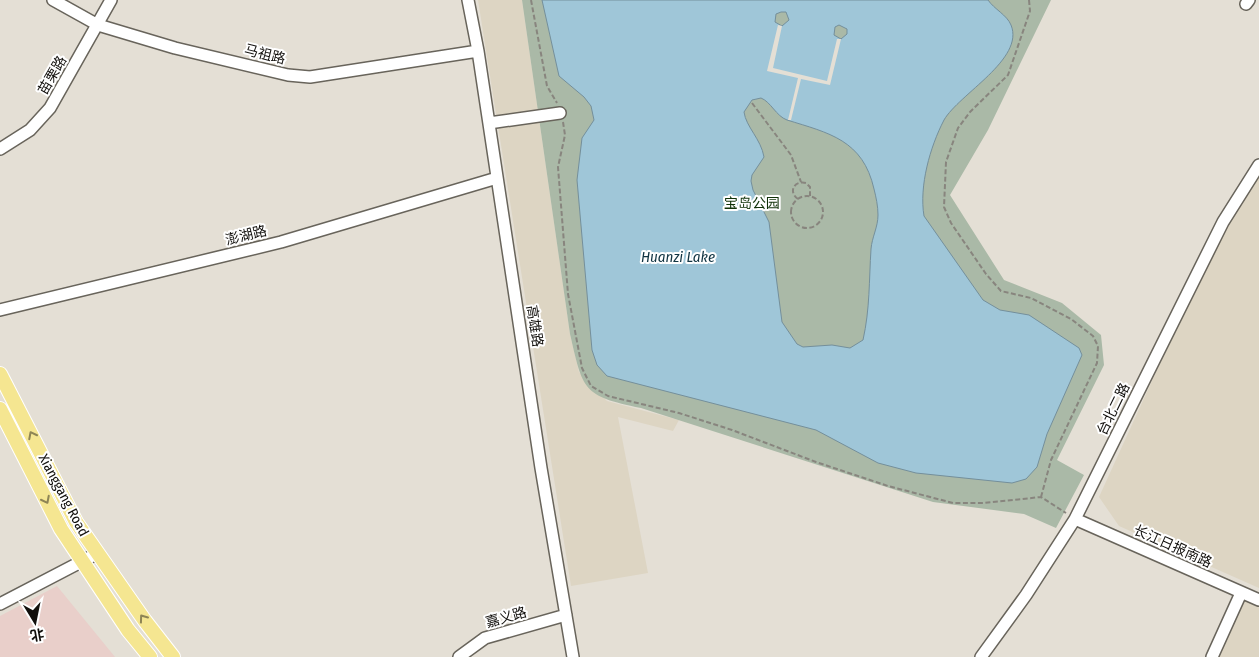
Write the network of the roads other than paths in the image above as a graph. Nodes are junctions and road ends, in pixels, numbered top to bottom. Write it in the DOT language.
graph roads {
  1 [pos="54,0"];
  2 [pos="111,0"];
  3 [pos="468,0"];
  4 [pos="98,24"];
  5 [pos="478,51"];
  6 [pos="560,112"];
  7 [pos="489,123"];
  8 [pos="0,149"];
  9 [pos="1259,165"];
  10 [pos="497,178"];
  11 [pos="0,310"];
  12 [pos="0,374"];
  13 [pos="0,410"];
  14 [pos="1075,519"];
  15 [pos="98,554"];
  16 [pos="83,562"];
  17 [pos="1241,593"];
  18 [pos="1259,600"];
  19 [pos="0,604"];
  20 [pos="566,615"];
  21 [pos="150,657"];
  22 [pos="173,657"];
  23 [pos="459,657"];
  24 [pos="573,657"];
  25 [pos="981,657"];
  26 [pos="1212,657"];
  1 -- 4 [label="street, 马祖路"];
  2 -- 4 [label="street, 苗栗路"];
  3 -- 5 [label="street, 高雄路"];
  4 -- 5 [label="street, 马祖路"];
  4 -- 8 [label="street, 苗栗路"];
  5 -- 7 [label="street, 高雄路"];
  6 -- 7 [label="street"];
  7 -- 10 [label="street, 高雄路"];
  9 -- 14 [label="street, 台北二路"];
  10 -- 11 [label="street, 澎湖路"];
  10 -- 20 [label="street, 高雄路"];
  15 -- 12 [label="main road, Xianggang Road, one-way"];
  13 -- 16 [label="main road, Xianggang Road, one-way"];
  14 -- 17 [label="street, 长江日报南路"];
  14 -- 25 [label="street, 台北二路"];
  15 -- 16 [label="street"];
  22 -- 15 [label="main road, Xianggang Road, one-way"];
  16 -- 19 [label="street"];
  16 -- 21 [label="main road, Xianggang Road"];
  17 -- 18 [label="street, 长江日报南路"];
  17 -- 26 [label="street"];
  20 -- 23 [label="street, 嘉义路"];
  20 -- 24 [label="street, 高雄路"];
}
